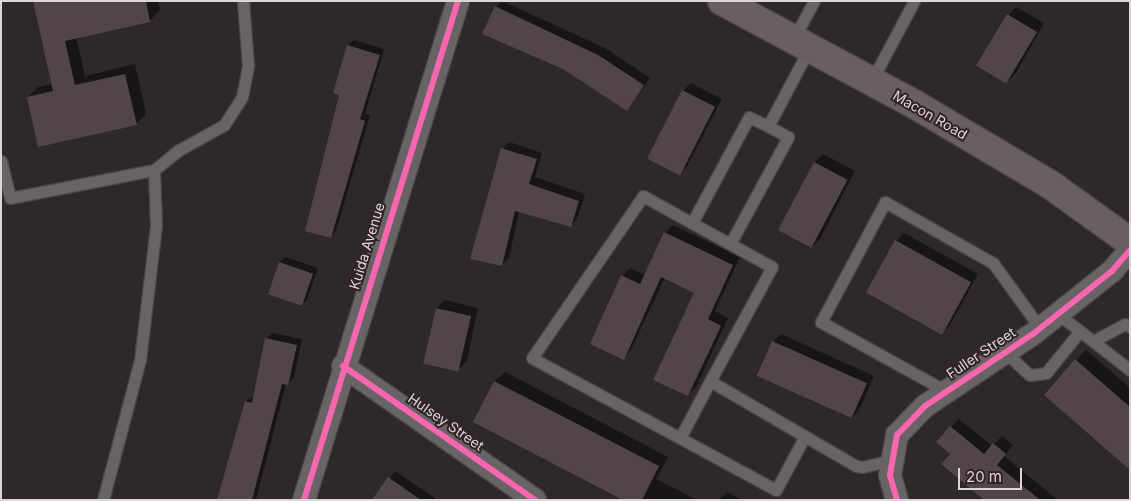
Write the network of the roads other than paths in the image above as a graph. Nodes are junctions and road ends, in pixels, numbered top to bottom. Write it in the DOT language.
graph roads {
  1 [pos="243,1"];
  2 [pos="458,1"];
  3 [pos="814,1"];
  4 [pos="914,1"];
  5 [pos="733,4"];
  6 [pos="801,44"];
  7 [pos="871,82"];
  8 [pos="768,126"];
  9 [pos="1,161"];
  10 [pos="154,170"];
  11 [pos="692,223"];
  12 [pos="1130,242"];
  13 [pos="730,244"];
  14 [pos="1130,250"];
  15 [pos="1058,314"];
  16 [pos="1130,327"];
  17 [pos="1040,328"];
  18 [pos="1080,331"];
  19 [pos="1093,341"];
  20 [pos="1005,352"];
  21 [pos="343,366"];
  22 [pos="1130,370"];
  23 [pos="710,381"];
  24 [pos="946,391"];
  25 [pos="805,436"];
  26 [pos="680,438"];
  27 [pos="892,460"];
  28 [pos="103,500"];
  29 [pos="304,500"];
  30 [pos="534,500"];
  31 [pos="897,500"];
  1 -- 10 [label="lane"];
  2 -- 21 [label="street, Kuida Avenue"];
  3 -- 6 [label="lane"];
  4 -- 7 [label="lane"];
  5 -- 6 [label="main road, Macon Road"];
  6 -- 7 [label="main road, Macon Road"];
  6 -- 8 [label="lane"];
  7 -- 12 [label="main road, Macon Road"];
  8 -- 11 [label="lane"];
  8 -- 13 [label="lane"];
  9 -- 10 [label="lane"];
  10 -- 28 [label="lane"];
  11 -- 13 [label="lane"];
  11 -- 26 [label="lane"];
  13 -- 23 [label="lane"];
  14 -- 15 [label="street, Fuller Street"];
  15 -- 17 [label="street, Fuller Street"];
  15 -- 18 [label="lane"];
  16 -- 19 [label="lane"];
  17 -- 20 [label="street, Fuller Street"];
  17 -- 24 [label="lane"];
  18 -- 19 [label="lane"];
  18 -- 20 [label="lane"];
  19 -- 22 [label="lane"];
  20 -- 24 [label="street, Fuller Street"];
  21 -- 29 [label="street, Kuida Avenue"];
  21 -- 30 [label="street, Hulsey Street"];
  23 -- 25 [label="lane"];
  23 -- 26 [label="lane"];
  24 -- 27 [label="street, Fuller Street"];
  25 -- 26 [label="lane"];
  25 -- 27 [label="lane"];
  27 -- 31 [label="street, Fuller Street"];
}
